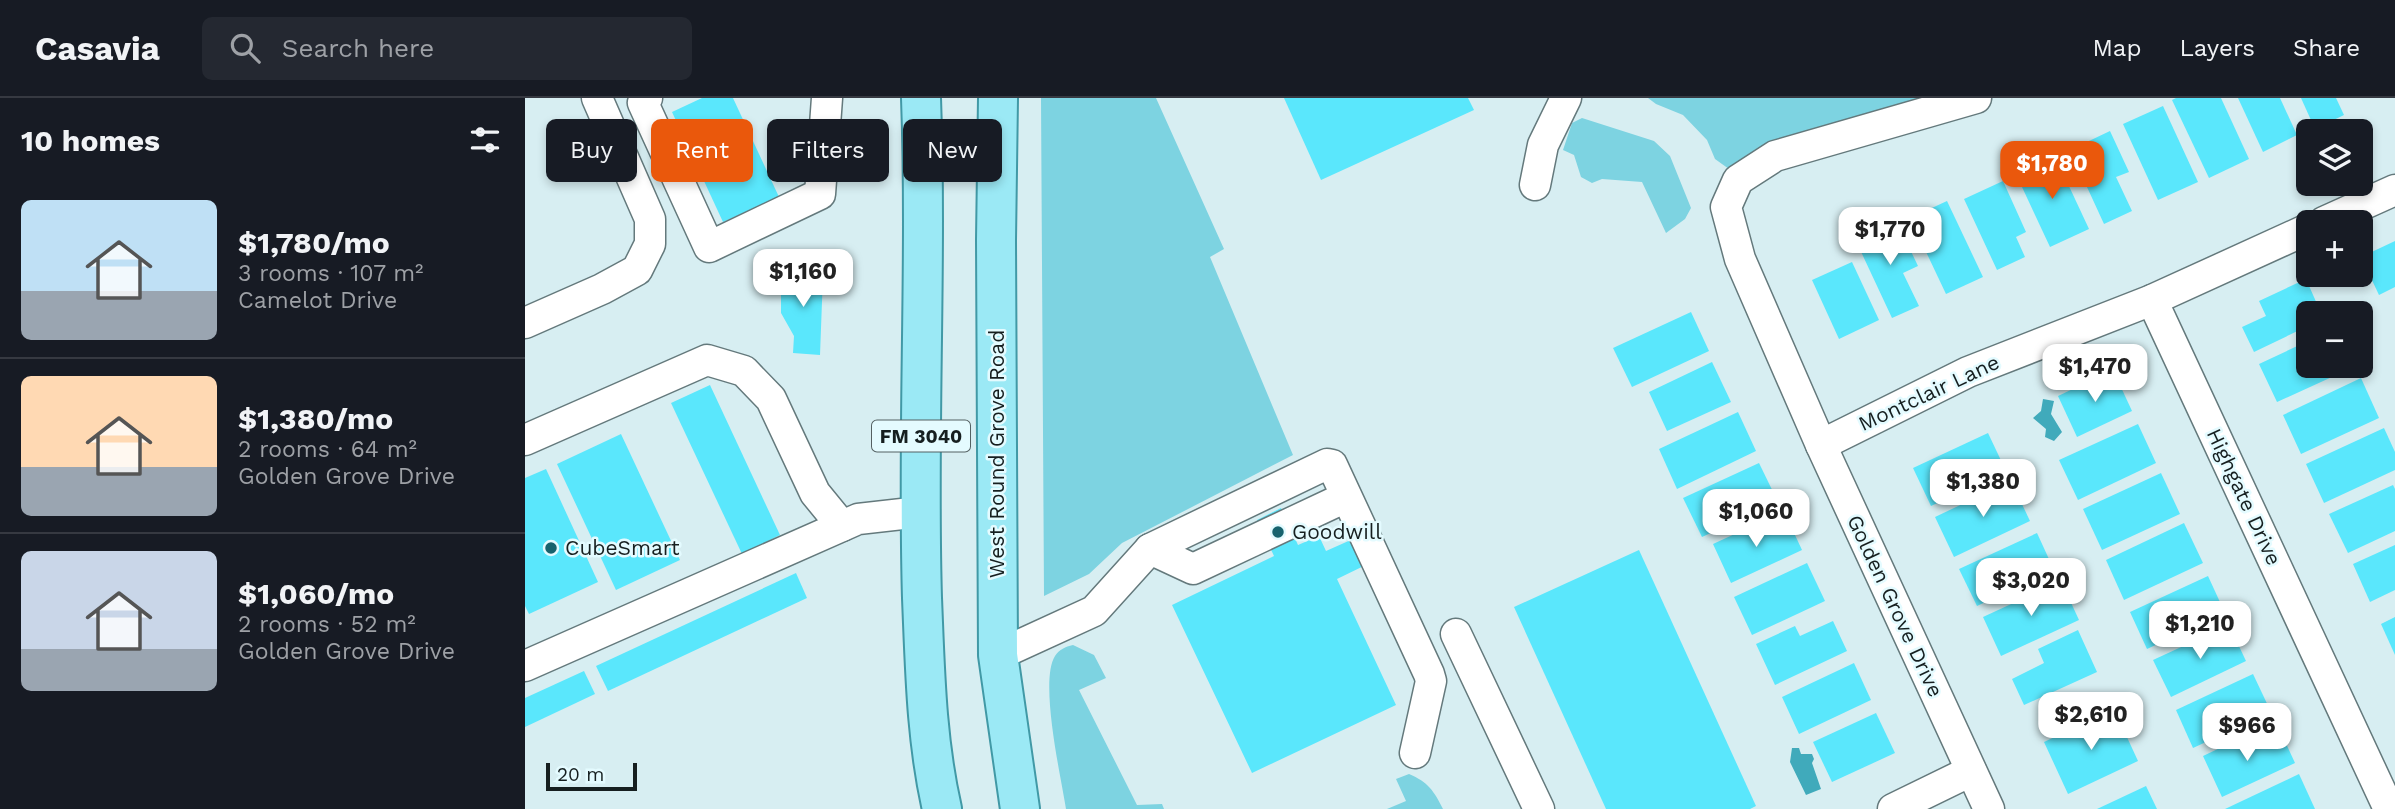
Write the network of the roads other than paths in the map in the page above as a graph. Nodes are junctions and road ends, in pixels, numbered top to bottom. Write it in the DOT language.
graph roads {
  1 [pos="597,98"];
  2 [pos="647,98"];
  3 [pos="827,98"];
  4 [pos="921,98"];
  5 [pos="998,98"];
  6 [pos="1566,98"];
  7 [pos="1976,98"];
  8 [pos="1535,185"];
  9 [pos="2395,190"];
  10 [pos="2351,210"];
  11 [pos="2296,234"];
  12 [pos="2152,300"];
  13 [pos="525,323"];
  14 [pos="525,440"];
  15 [pos="1821,445"];
  16 [pos="920,512"];
  17 [pos="842,526"];
  18 [pos="1457,634"];
  19 [pos="998,656"];
  20 [pos="525,666"];
  21 [pos="1415,753"];
  22 [pos="1971,771"];
  23 [pos="942,809"];
  24 [pos="1020,809"];
  25 [pos="1539,809"];
  26 [pos="1893,809"];
  27 [pos="1989,809"];
  28 [pos="2389,809"];
  1 -- 13 [label="street"];
  2 -- 3 [label="street"];
  4 -- 16 [label="main road, FM 3040"];
  5 -- 19 [label="main road, West Round Grove Road / FM 3040"];
  6 -- 8 [label="street"];
  7 -- 15 [label="street, Golden Grove Drive"];
  9 -- 10 [label="street"];
  11 -- 12 [label="street, Montclair Lane"];
  12 -- 15 [label="street, Montclair Lane"];
  12 -- 28 [label="street, Highgate Drive"];
  14 -- 17 [label="street"];
  15 -- 22 [label="street, Golden Grove Drive"];
  16 -- 17 [label="street"];
  16 -- 23 [label="main road, FM 3040"];
  17 -- 20 [label="street"];
  18 -- 25 [label="street"];
  19 -- 21 [label="street"];
  19 -- 24 [label="main road, West Round Grove Road / FM 3040"];
  22 -- 26 [label="street"];
  22 -- 27 [label="street, Golden Grove Drive"];
}
